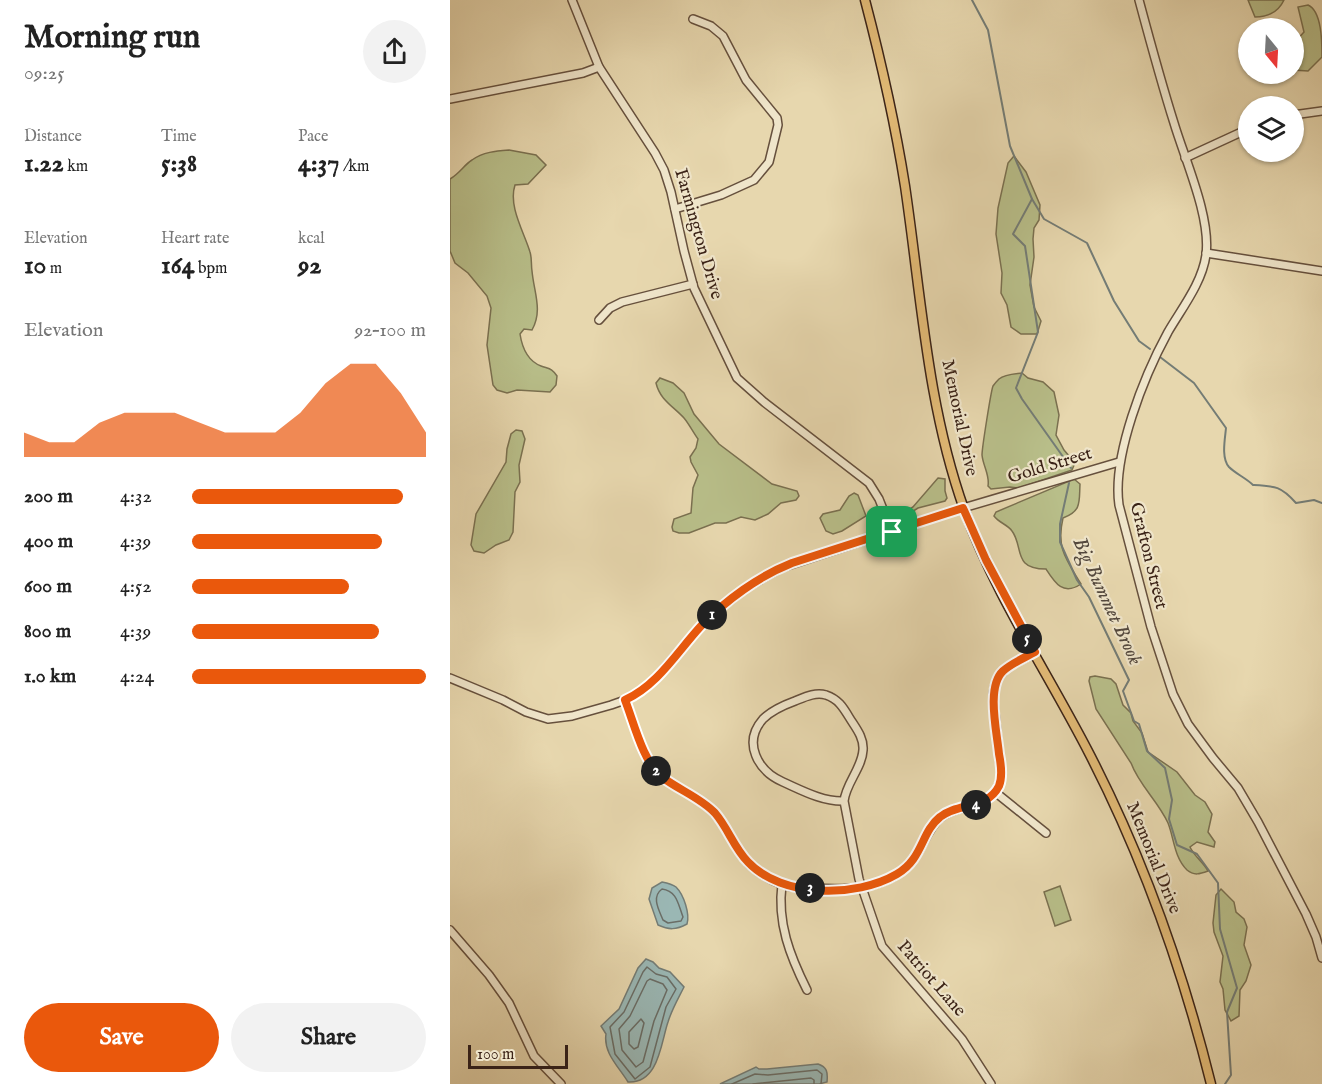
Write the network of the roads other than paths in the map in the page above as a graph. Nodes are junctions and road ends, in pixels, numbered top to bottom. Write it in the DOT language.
graph roads {
  1 [pos="572,0"];
  2 [pos="865,0"];
  3 [pos="1139,0"];
  4 [pos="693,19"];
  5 [pos="599,67"];
  6 [pos="450,99"];
  7 [pos="1322,111"];
  8 [pos="1304,113"];
  9 [pos="1238,134"];
  10 [pos="1185,158"];
  11 [pos="675,209"];
  12 [pos="1206,253"];
  13 [pos="1322,271"];
  14 [pos="693,284"];
  15 [pos="599,320"];
  16 [pos="1119,462"];
  17 [pos="963,508"];
  18 [pos="892,532"];
  19 [pos="1035,652"];
  20 [pos="450,678"];
  21 [pos="625,700"];
  22 [pos="995,792"];
  23 [pos="844,801"];
  24 [pos="1046,833"];
  25 [pos="782,885"];
  26 [pos="861,888"];
  27 [pos="450,930"];
  28 [pos="1322,958"];
  29 [pos="807,990"];
  30 [pos="561,1084"];
  31 [pos="991,1084"];
  32 [pos="1211,1084"];
  1 -- 5 [label="street, Farmington Drive"];
  2 -- 17 [label="main road, Memorial Drive"];
  3 -- 10 [label="street, Grafton Street"];
  4 -- 11 [label="street"];
  5 -- 6 [label="street"];
  5 -- 11 [label="street, Farmington Drive"];
  7 -- 8 [label="street"];
  9 -- 10 [label="street"];
  10 -- 12 [label="street, Grafton Street"];
  11 -- 14 [label="street, Farmington Drive"];
  12 -- 13 [label="street"];
  12 -- 16 [label="street, Grafton Street"];
  14 -- 15 [label="street"];
  14 -- 18 [label="street, Farmington Drive"];
  16 -- 17 [label="street, Gold Street"];
  16 -- 28 [label="street, Grafton Street"];
  17 -- 18 [label="street, Gold Street"];
  17 -- 19 [label="main road, Memorial Drive"];
  18 -- 21 [label="street, Gold Street"];
  19 -- 22 [label="street"];
  19 -- 32 [label="main road, Memorial Drive"];
  20 -- 21 [label="street, Gold Street"];
  21 -- 25 [label="street"];
  22 -- 24 [label="street"];
  22 -- 26 [label="street"];
  23 -- 23 [label="street"];
  23 -- 26 [label="street, Patriot Lane"];
  25 -- 26 [label="street"];
  25 -- 29 [label="street"];
  26 -- 31 [label="street, Patriot Lane"];
  27 -- 30 [label="street"];
}
